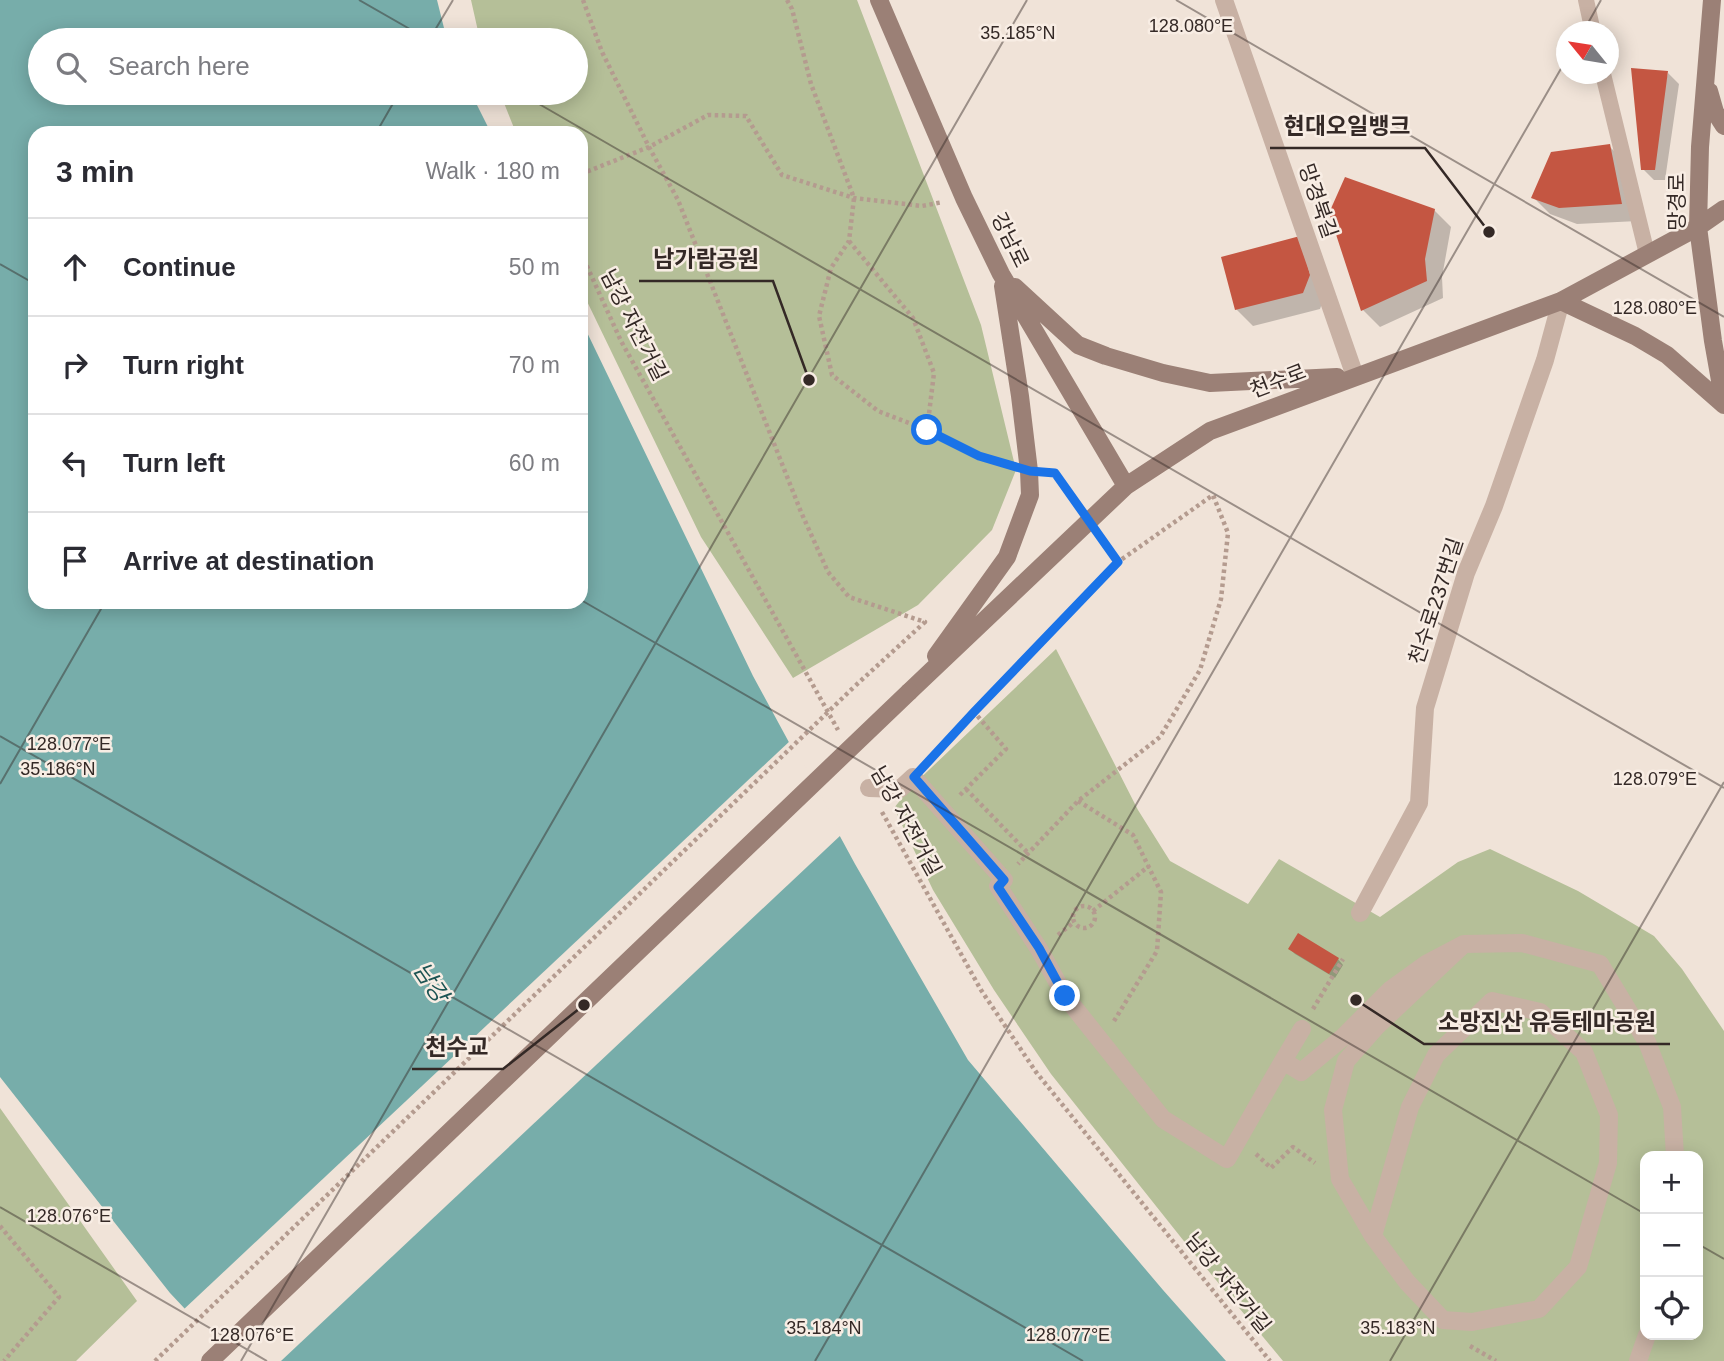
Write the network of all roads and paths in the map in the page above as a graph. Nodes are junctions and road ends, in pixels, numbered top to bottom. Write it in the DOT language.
graph roads {
  1 [pos="583,0"];
  2 [pos="788,0"];
  3 [pos="879,0"];
  4 [pos="1224,0"];
  5 [pos="1586,0"];
  6 [pos="1712,0"];
  7 [pos="1591,21"];
  8 [pos="1706,77"];
  9 [pos="1605,84"];
  10 [pos="1724,126"];
  11 [pos="649,146"];
  12 [pos="588,171"];
  13 [pos="854,198"];
  14 [pos="964,198"];
  15 [pos="1724,209"];
  16 [pos="1698,227"];
  17 [pos="849,241"];
  18 [pos="1647,254"];
  19 [pos="588,268"];
  20 [pos="1001,274"];
  21 [pos="1561,301"];
  22 [pos="1724,320"];
  23 [pos="1713,341"];
  24 [pos="1355,376"];
  25 [pos="1724,404"];
  26 [pos="927,430"];
  27 [pos="1030,471"];
  28 [pos="1126,486"];
  29 [pos="1089,521"];
  30 [pos="1118,562"];
  31 [pos="909,692"];
  32 [pos="974,712"];
  33 [pos="843,740"];
  34 [pos="914,777"];
  35 [pos="869,788"];
  36 [pos="966,789"];
  37 [pos="1078,801"];
  38 [pos="944,811"];
  39 [pos="1028,853"];
  40 [pos="1149,866"];
  41 [pos="1001,883"];
  42 [pos="1093,911"];
  43 [pos="1360,913"];
  44 [pos="1464,944"];
  45 [pos="1343,959"];
  46 [pos="1301,1029"];
  47 [pos="1101,1042"];
  48 [pos="1283,1061"];
  49 [pos="1248,1146"];
  50 [pos="1675,1151"];
  51 [pos="1323,1170"];
  52 [pos="0,1226"];
  53 [pos="1373,1236"];
  54 [pos="1645,1340"];
  55 [pos="4,1361"];
  56 [pos="155,1361"];
  57 [pos="210,1361"];
  58 [pos="1270,1361"];
  59 [pos="1638,1361"];
  1 -- 11 [label="path"];
  2 -- 13 [label="path"];
  3 -- 14 [label="street, 강남로"];
  4 -- 24 [label="street, 망경북길"];
  5 -- 7 [label="lane"];
  6 -- 8 [label="street, 망경로"];
  8 -- 10 [label="street"];
  8 -- 16 [label="street, 망경로"];
  9 -- 18 [label="lane"];
  11 -- 12 [label="path"];
  11 -- 13 [label="path"];
  11 -- 56 [label="path, bridge"];
  13 -- 14 [label="path"];
  13 -- 17 [label="path"];
  14 -- 20 [label="street, 강남로"];
  15 -- 16 [label="street, 천수로"];
  16 -- 18 [label="street, 천수로"];
  16 -- 23 [label="street, 망경로"];
  17 -- 26 [label="path"];
  17 -- 26 [label="path"];
  18 -- 21 [label="street, 천수로"];
  19 -- 33 [label="path, 남강 자전거길"];
  20 -- 24 [label="street"];
  20 -- 27 [label="street"];
  20 -- 28 [label="street, 강남로"];
  21 -- 24 [label="street, 천수로"];
  21 -- 25 [label="street"];
  21 -- 43 [label="street, 천수로237번길"];
  22 -- 23 [label="street"];
  23 -- 25 [label="street, 망경로"];
  24 -- 28 [label="street, 천수로"];
  26 -- 27 [label="path"];
  27 -- 29 [label="path"];
  27 -- 31 [label="street"];
  28 -- 29 [label="street, 천수로"];
  29 -- 30 [label="path"];
  29 -- 31 [label="street, 천수로"];
  30 -- 32 [label="path"];
  30 -- 37 [label="path"];
  31 -- 57 [label="street, bridge"];
  32 -- 34 [label="path"];
  32 -- 36 [label="path"];
  34 -- 35 [label="street"];
  34 -- 38 [label="street"];
  35 -- 58 [label="path, 남강 자전거길"];
  36 -- 38 [label="path"];
  36 -- 39 [label="path"];
  37 -- 39 [label="path"];
  37 -- 40 [label="path"];
  38 -- 41 [label="street"];
  39 -- 41 [label="path"];
  40 -- 42 [label="path"];
  40 -- 47 [label="path"];
  41 -- 47 [label="street"];
  42 -- 42 [label="path"];
  44 -- 48 [label="street"];
  44 -- 50 [label="street"];
  44 -- 53 [label="street"];
  45 -- 46 [label="path"];
  46 -- 48 [label="street"];
  47 -- 48 [label="street"];
  49 -- 51 [label="path"];
  52 -- 55 [label="path"];
  53 -- 53 [label="street"];
  54 -- 59 [label="street"];
}
